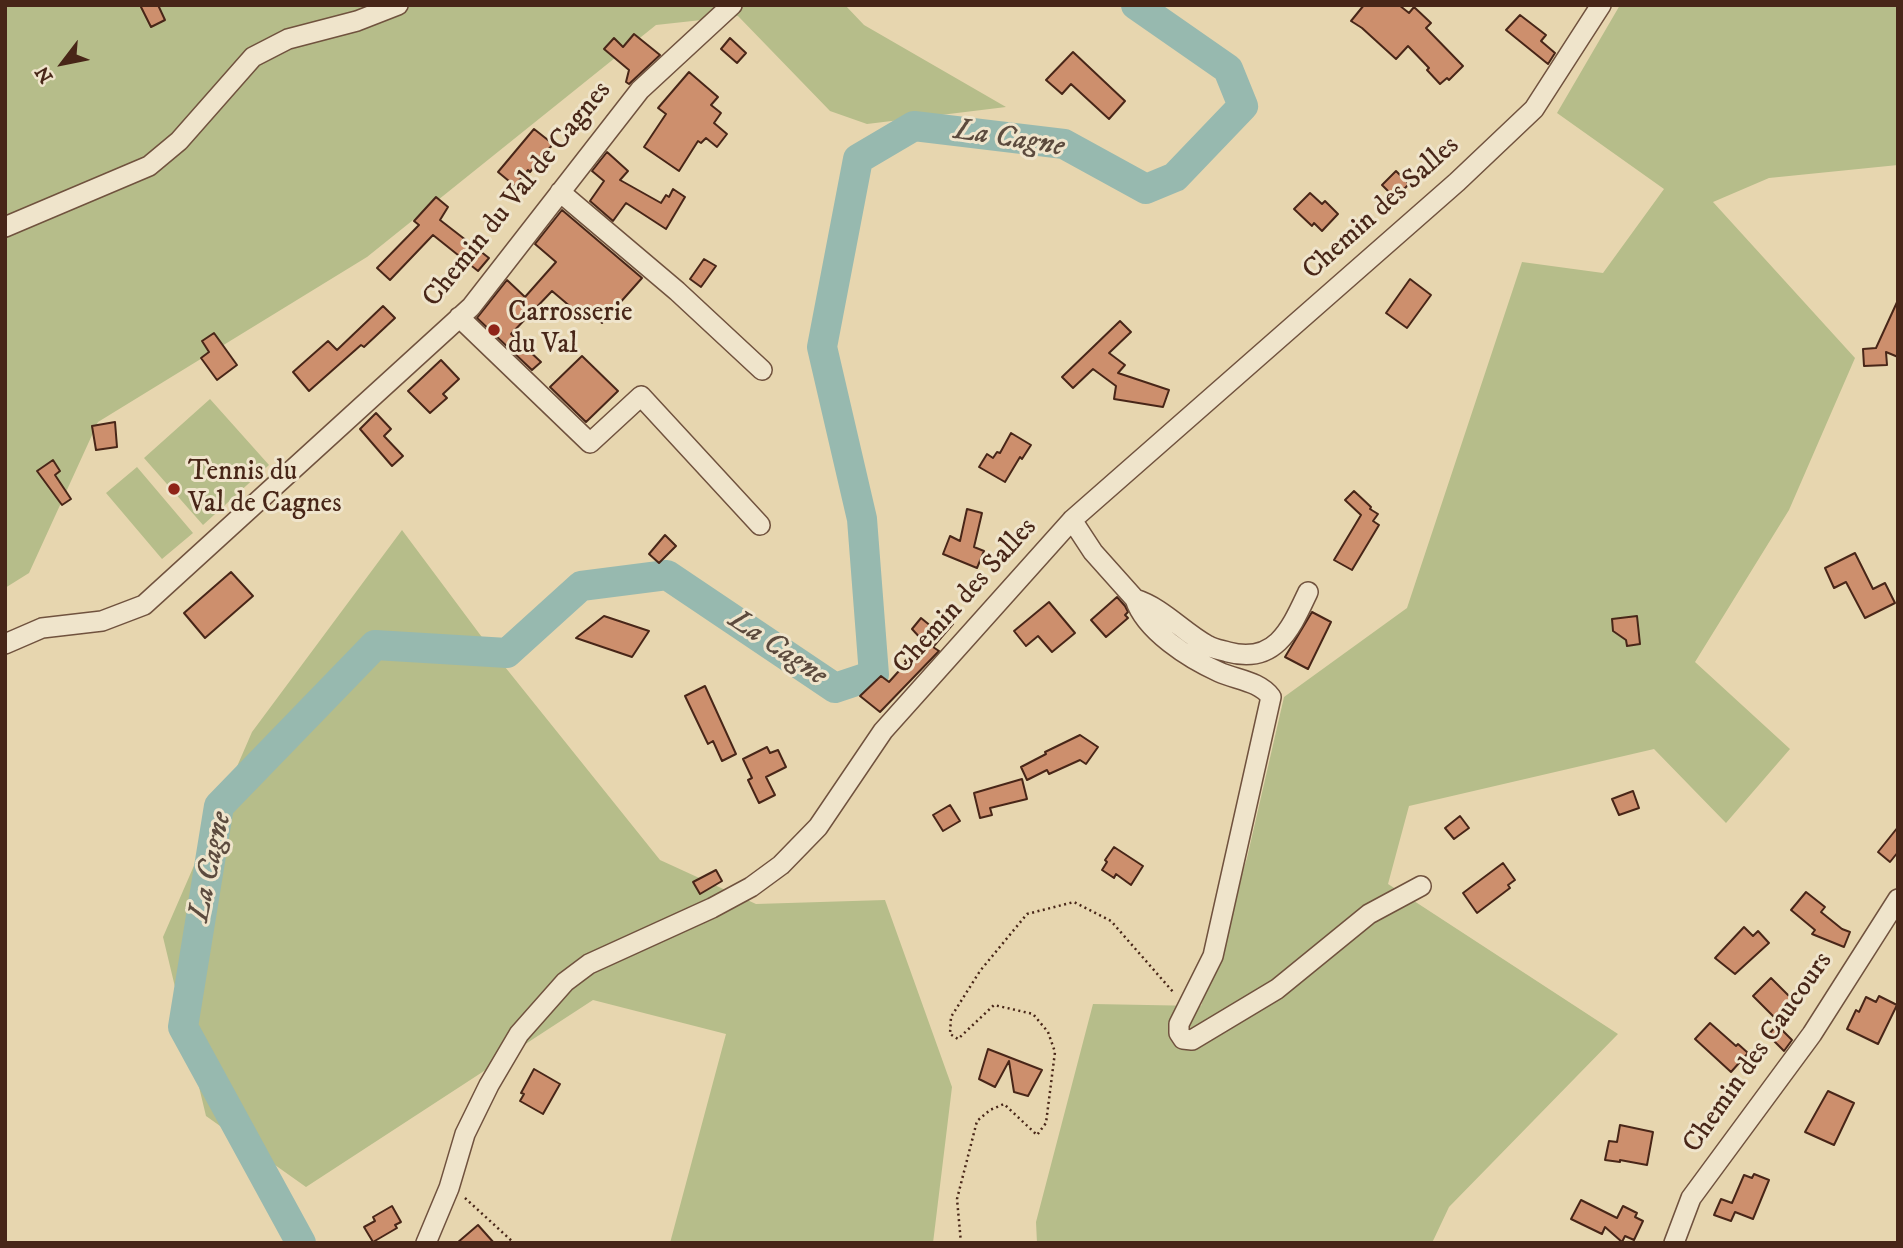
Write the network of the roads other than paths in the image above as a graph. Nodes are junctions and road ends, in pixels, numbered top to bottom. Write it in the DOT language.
graph roads {
  1 [pos="398,5"];
  2 [pos="732,5"];
  3 [pos="1601,5"];
  4 [pos="561,192"];
  5 [pos="5,227"];
  6 [pos="459,317"];
  7 [pos="762,370"];
  8 [pos="1072,520"];
  9 [pos="760,525"];
  10 [pos="1308,592"];
  11 [pos="1135,599"];
  12 [pos="5,644"];
  13 [pos="1421,886"];
  14 [pos="1898,899"];
  15 [pos="426,1243"];
  16 [pos="1674,1243"];
  1 -- 5 [label="street"];
  2 -- 4 [label="street, Chemin du Val de Cagnes"];
  3 -- 8 [label="street, Chemin des Salles"];
  4 -- 6 [label="street, Chemin du Val de Cagnes"];
  4 -- 7 [label="street"];
  6 -- 9 [label="street"];
  6 -- 12 [label="street, Chemin du Val de Cagnes"];
  8 -- 11 [label="street"];
  8 -- 15 [label="street, Chemin des Salles"];
  10 -- 11 [label="street"];
  11 -- 13 [label="street"];
  14 -- 16 [label="street, Chemin des Caucours"];
}
